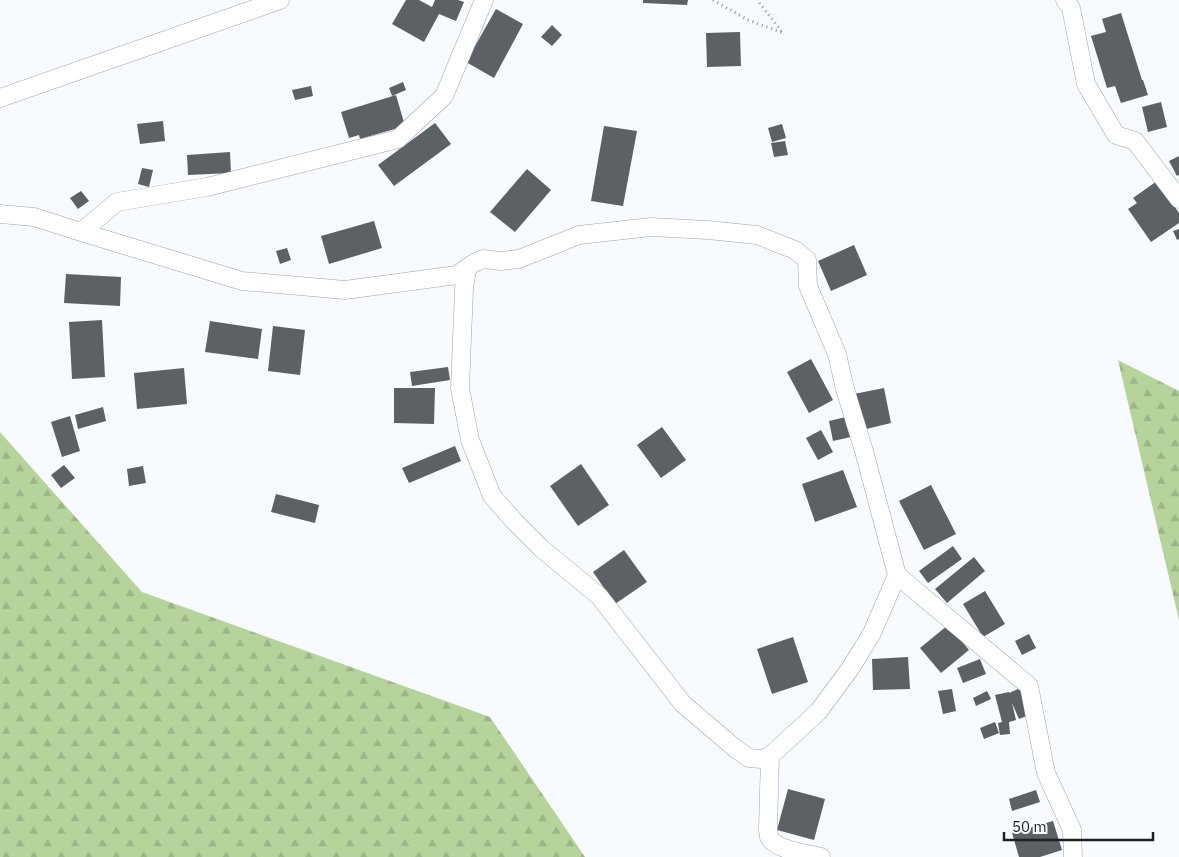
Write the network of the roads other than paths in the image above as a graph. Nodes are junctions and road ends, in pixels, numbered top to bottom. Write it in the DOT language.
graph roads {
  1 [pos="280,0"];
  2 [pos="484,0"];
  3 [pos="1065,0"];
  4 [pos="0,98"];
  5 [pos="1179,198"];
  6 [pos="0,214"];
  7 [pos="81,232"];
  8 [pos="467,269"];
  9 [pos="897,575"];
  10 [pos="770,756"];
  11 [pos="821,857"];
  12 [pos="1073,857"];
  1 -- 4 [label="street"];
  2 -- 7 [label="street"];
  3 -- 5 [label="street"];
  6 -- 7 [label="street"];
  7 -- 8 [label="street"];
  8 -- 9 [label="street"];
  8 -- 10 [label="street"];
  9 -- 10 [label="street"];
  9 -- 12 [label="street"];
  10 -- 11 [label="street"];
}
